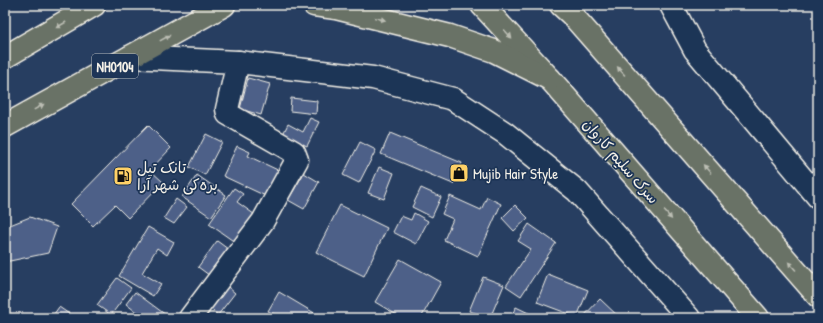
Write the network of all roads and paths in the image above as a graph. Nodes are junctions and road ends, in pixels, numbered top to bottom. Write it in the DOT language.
graph roads {
  1 [pos="224,5"];
  2 [pos="314,5"];
  3 [pos="482,5"];
  4 [pos="670,5"];
  5 [pos="89,7"];
  6 [pos="568,9"];
  7 [pos="5,57"];
  8 [pos="130,57"];
  9 [pos="238,62"];
  10 [pos="550,79"];
  11 [pos="5,126"];
  12 [pos="818,197"];
  13 [pos="818,296"];
  14 [pos="190,318"];
  15 [pos="689,318"];
  16 [pos="758,318"];
  8 -- 1 [label="main road, NH0104, one-way"];
  2 -- 10 [label="main road, one-way"];
  3 -- 10 [label="main road, سرک سلیم کاروان, one-way"];
  4 -- 12 [label="street"];
  5 -- 7 [label="main road, one-way"];
  13 -- 6 [label="main road, one-way"];
  8 -- 9 [label="street"];
  11 -- 8 [label="main road, NH0104, one-way"];
  9 -- 14 [label="street"];
  9 -- 15 [label="street"];
  10 -- 16 [label="main road, سرک سلیم کاروان, one-way"];
}
